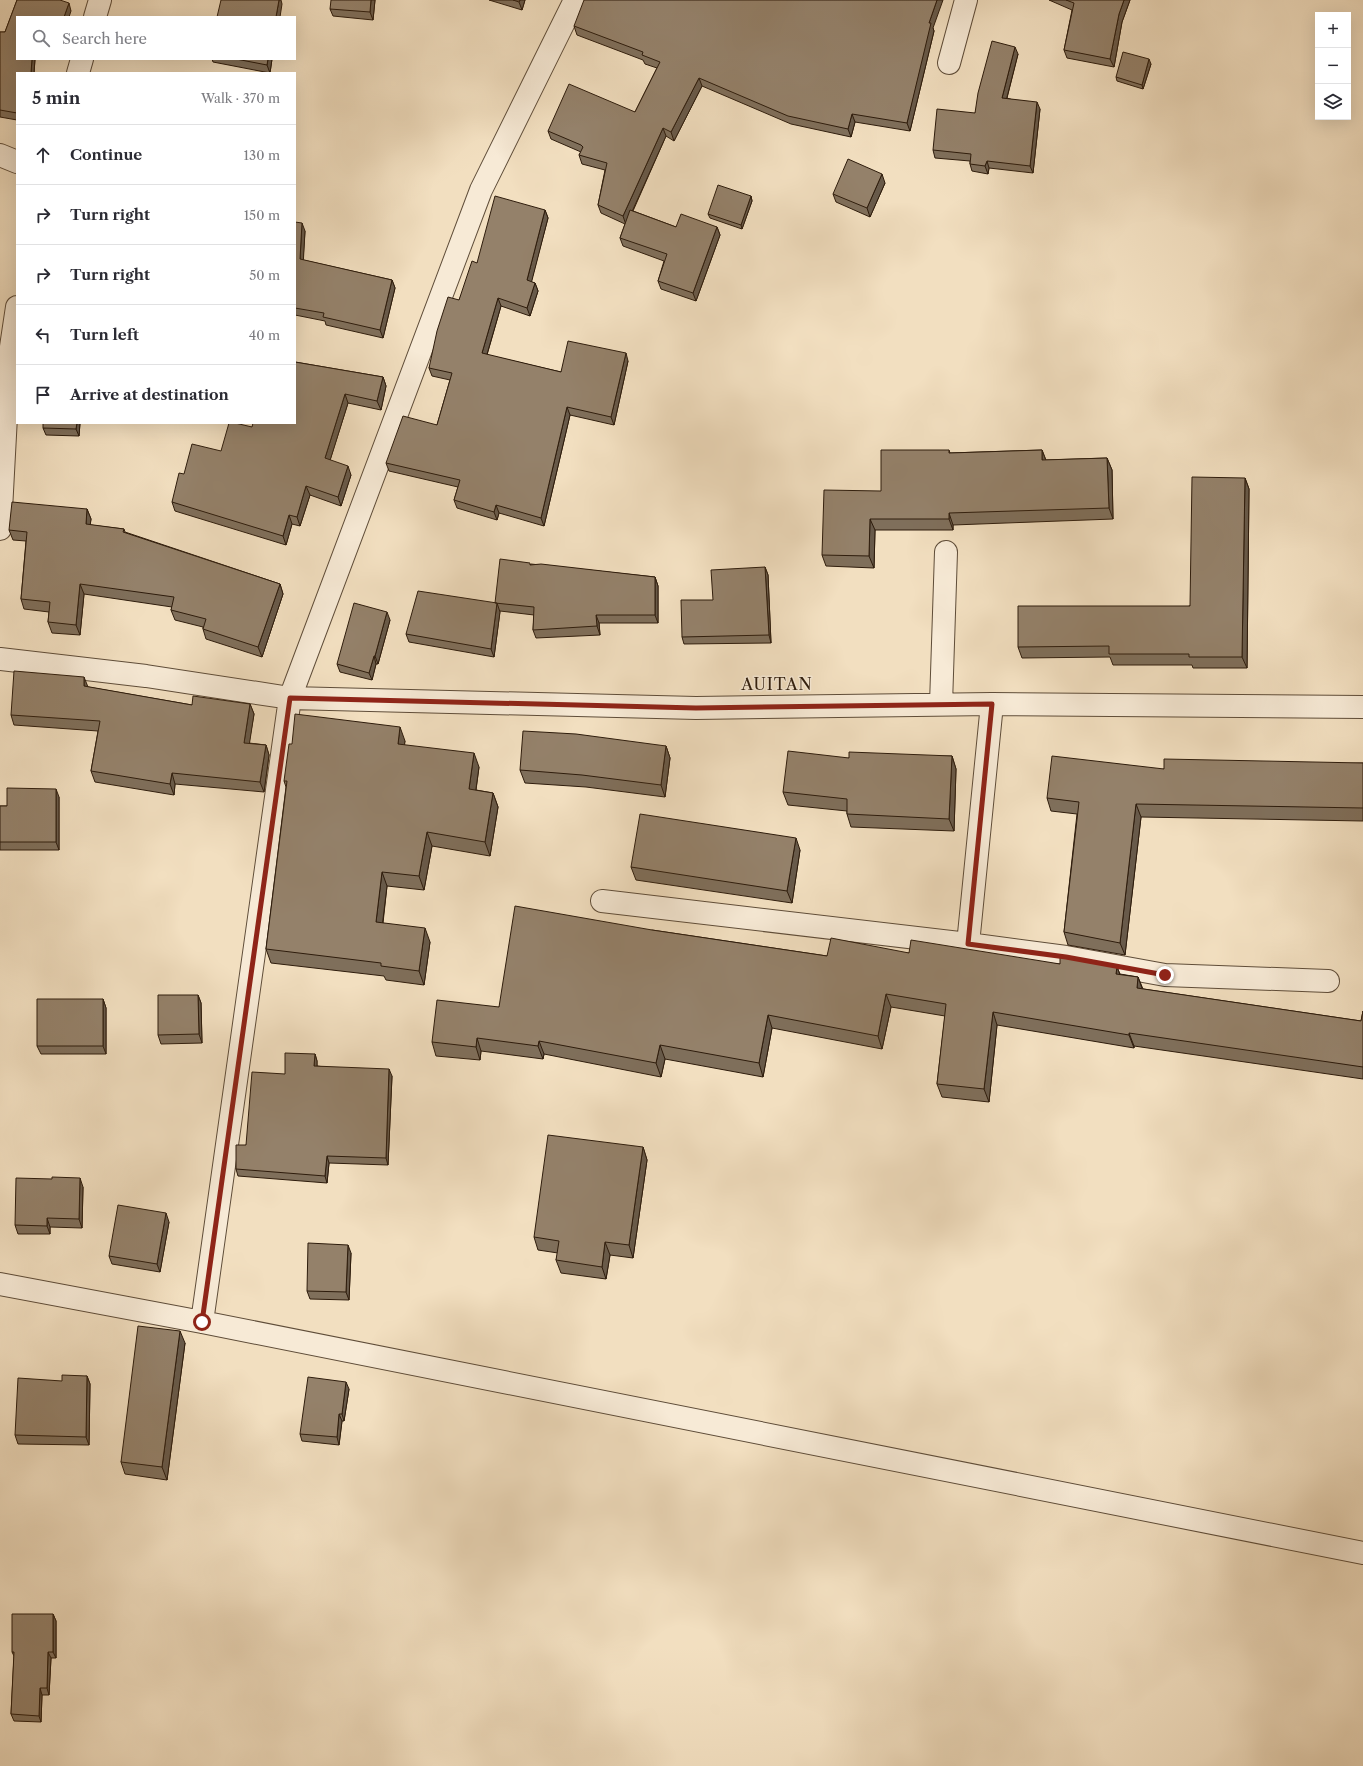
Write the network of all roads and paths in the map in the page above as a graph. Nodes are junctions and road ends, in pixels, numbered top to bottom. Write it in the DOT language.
graph roads {
  1 [pos="100,0"];
  2 [pos="575,0"];
  3 [pos="966,0"];
  4 [pos="95,16"];
  5 [pos="82,60"];
  6 [pos="949,63"];
  7 [pos="78,72"];
  8 [pos="0,155"];
  9 [pos="16,162"];
  10 [pos="16,314"];
  11 [pos="0,528"];
  12 [pos="946,552"];
  13 [pos="0,659"];
  14 [pos="290,698"];
  15 [pos="941,704"];
  16 [pos="992,704"];
  17 [pos="1363,707"];
  18 [pos="602,901"];
  19 [pos="968,944"];
  20 [pos="1328,981"];
  21 [pos="0,1284"];
  22 [pos="202,1322"];
  23 [pos="1363,1553"];
  1 -- 4 [label="street"];
  2 -- 14 [label="street"];
  3 -- 6 [label="street"];
  5 -- 7 [label="street"];
  8 -- 9 [label="street"];
  10 -- 11 [label="street"];
  12 -- 15 [label="street"];
  13 -- 14 [label="street"];
  14 -- 15 [label="street"];
  14 -- 22 [label="street"];
  15 -- 16 [label="street"];
  16 -- 17 [label="street"];
  16 -- 19 [label="street"];
  18 -- 19 [label="street"];
  19 -- 20 [label="street"];
  21 -- 22 [label="street"];
  22 -- 23 [label="street"];
}
